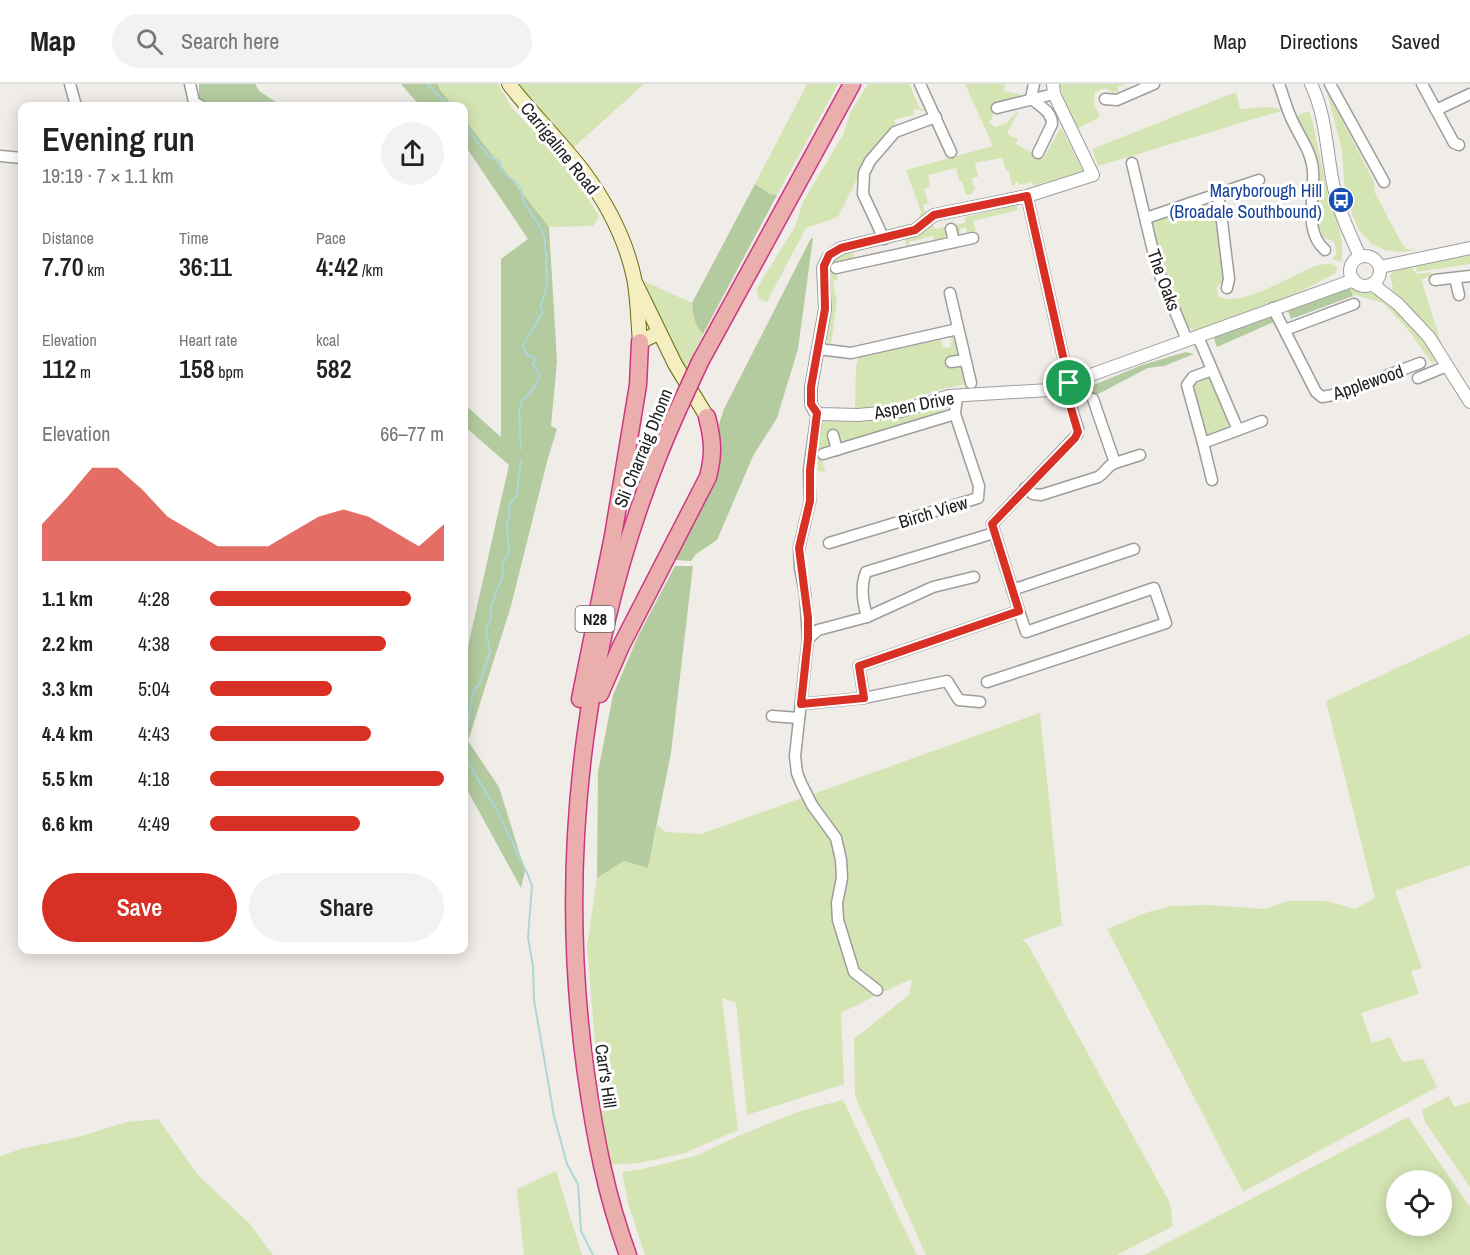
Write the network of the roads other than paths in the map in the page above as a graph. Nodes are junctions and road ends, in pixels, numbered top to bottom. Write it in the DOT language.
graph roads {
  1 [pos="70,84"];
  2 [pos="190,84"];
  3 [pos="509,84"];
  4 [pos="852,84"];
  5 [pos="920,84"];
  6 [pos="1034,84"];
  7 [pos="1154,84"];
  8 [pos="1280,84"];
  9 [pos="1311,84"];
  10 [pos="1330,84"];
  11 [pos="1422,84"];
  12 [pos="1054,89"];
  13 [pos="1470,94"];
  14 [pos="1031,98"];
  15 [pos="1105,99"];
  16 [pos="75,102"];
  17 [pos="193,102"];
  18 [pos="997,108"];
  19 [pos="1436,110"];
  20 [pos="936,117"];
  21 [pos="1459,145"];
  22 [pos="951,152"];
  23 [pos="1038,153"];
  24 [pos="0,156"];
  25 [pos="18,158"];
  26 [pos="1132,163"];
  27 [pos="1259,180"];
  28 [pos="1384,182"];
  29 [pos="1216,195"];
  30 [pos="1027,196"];
  31 [pos="1146,218"];
  32 [pos="951,228"];
  33 [pos="973,238"];
  34 [pos="884,239"];
  35 [pos="954,242"];
  36 [pos="859,243"];
  37 [pos="1470,248"];
  38 [pos="1324,250"];
  39 [pos="1360,257"];
  40 [pos="863,262"];
  41 [pos="1380,267"];
  42 [pos="836,268"];
  43 [pos="1470,276"];
  44 [pos="1455,278"];
  45 [pos="634,280"];
  46 [pos="1354,280"];
  47 [pos="1435,280"];
  48 [pos="1372,284"];
  49 [pos="1227,288"];
  50 [pos="950,293"];
  51 [pos="1459,295"];
  52 [pos="1354,304"];
  53 [pos="1273,309"];
  54 [pos="958,329"];
  55 [pos="1285,330"];
  56 [pos="658,333"];
  57 [pos="1193,339"];
  58 [pos="640,342"];
  59 [pos="818,349"];
  60 [pos="965,360"];
  61 [pos="951,362"];
  62 [pos="1420,363"];
  63 [pos="1447,366"];
  64 [pos="1212,370"];
  65 [pos="1418,378"];
  66 [pos="1067,384"];
  67 [pos="971,388"];
  68 [pos="957,396"];
  69 [pos="1093,399"];
  70 [pos="1470,402"];
  71 [pos="817,413"];
  72 [pos="955,414"];
  73 [pos="707,417"];
  74 [pos="1100,418"];
  75 [pos="1262,421"];
  76 [pos="1087,422"];
  77 [pos="1238,430"];
  78 [pos="833,435"];
  79 [pos="1203,443"];
  80 [pos="837,450"];
  81 [pos="823,454"];
  82 [pos="1140,455"];
  83 [pos="1115,463"];
  84 [pos="1212,480"];
  85 [pos="1025,488"];
  86 [pos="994,532"];
  87 [pos="1134,549"];
  88 [pos="842,553"];
  89 [pos="974,578"];
  90 [pos="1012,590"];
  91 [pos="1019,611"];
  92 [pos="867,617"];
  93 [pos="808,639"];
  94 [pos="987,682"];
  95 [pos="864,698"];
  96 [pos="980,702"];
  97 [pos="801,704"];
  98 [pos="772,716"];
  99 [pos="799,718"];
  100 [pos="574,897"];
  101 [pos="877,990"];
  102 [pos="628,1255"];
  1 -- 16 [label="street"];
  2 -- 17 [label="street"];
  3 -- 45 [label="main road, Carrigaline Road"];
  4 -- 100 [label="highway, Sli Charraig Dhonn / N28, bridge"];
  5 -- 20 [label="street"];
  6 -- 14 [label="street"];
  7 -- 15 [label="street"];
  8 -- 38 [label="street"];
  9 -- 39 [label="street"];
  10 -- 28 [label="street"];
  11 -- 19 [label="street"];
  12 -- 14 [label="street"];
  12 -- 30 [label="street"];
  13 -- 19 [label="street"];
  14 -- 18 [label="street"];
  14 -- 23 [label="street"];
  19 -- 21 [label="street"];
  20 -- 22 [label="street"];
  20 -- 34 [label="street"];
  24 -- 25 [label="street"];
  26 -- 31 [label="street, The Oaks"];
  27 -- 29 [label="street"];
  29 -- 31 [label="street"];
  29 -- 49 [label="street"];
  30 -- 34 [label="street"];
  30 -- 66 [label="street"];
  31 -- 57 [label="street, The Oaks"];
  32 -- 35 [label="street"];
  33 -- 35 [label="street"];
  34 -- 36 [label="street"];
  35 -- 40 [label="street"];
  36 -- 40 [label="street"];
  36 -- 59 [label="street"];
  37 -- 41 [label="street"];
  39 -- 41 [label="street"];
  39 -- 46 [label="street"];
  40 -- 42 [label="street"];
  41 -- 48 [label="street"];
  43 -- 44 [label="street"];
  44 -- 47 [label="street"];
  44 -- 51 [label="street"];
  45 -- 56 [label="main road, Carrigaline Road"];
  45 -- 58 [label="main road, Carrigaline Road"];
  46 -- 48 [label="street"];
  46 -- 53 [label="street"];
  48 -- 63 [label="street"];
  50 -- 54 [label="street, Aspen Drive"];
  52 -- 55 [label="street"];
  53 -- 55 [label="street, Applewood"];
  53 -- 57 [label="street"];
  54 -- 59 [label="street"];
  54 -- 60 [label="street, Aspen Drive"];
  55 -- 62 [label="street, Applewood"];
  56 -- 58 [label="main road"];
  56 -- 73 [label="main road, Carrigaline Road"];
  57 -- 64 [label="street, The Oaks"];
  57 -- 66 [label="street"];
  58 -- 100 [label="highway, N28"];
  59 -- 71 [label="street"];
  60 -- 61 [label="street, Aspen Drive"];
  60 -- 67 [label="street, Aspen Drive"];
  63 -- 65 [label="street"];
  63 -- 70 [label="street"];
  64 -- 77 [label="street, The Oaks"];
  64 -- 79 [label="street"];
  66 -- 67 [label="street"];
  66 -- 85 [label="street"];
  67 -- 68 [label="street, Aspen Drive"];
  68 -- 71 [label="street, Aspen Drive"];
  68 -- 72 [label="street, Birch View"];
  69 -- 74 [label="street"];
  71 -- 93 [label="street"];
  72 -- 80 [label="street"];
  72 -- 88 [label="street, Birch View"];
  73 -- 100 [label="highway, N28"];
  74 -- 76 [label="street"];
  74 -- 83 [label="street"];
  75 -- 77 [label="street"];
  77 -- 79 [label="street"];
  78 -- 80 [label="street"];
  79 -- 84 [label="street"];
  80 -- 81 [label="street"];
  82 -- 83 [label="street"];
  83 -- 85 [label="street"];
  85 -- 86 [label="street"];
  86 -- 90 [label="street"];
  86 -- 92 [label="street"];
  87 -- 90 [label="street"];
  89 -- 92 [label="street"];
  90 -- 91 [label="street"];
  91 -- 94 [label="street"];
  91 -- 95 [label="street"];
  92 -- 93 [label="street"];
  93 -- 97 [label="street"];
  95 -- 96 [label="street"];
  95 -- 97 [label="street"];
  97 -- 99 [label="street"];
  98 -- 99 [label="street"];
  99 -- 101 [label="street"];
  100 -- 102 [label="highway, Carr's Hill / N28"];
}
